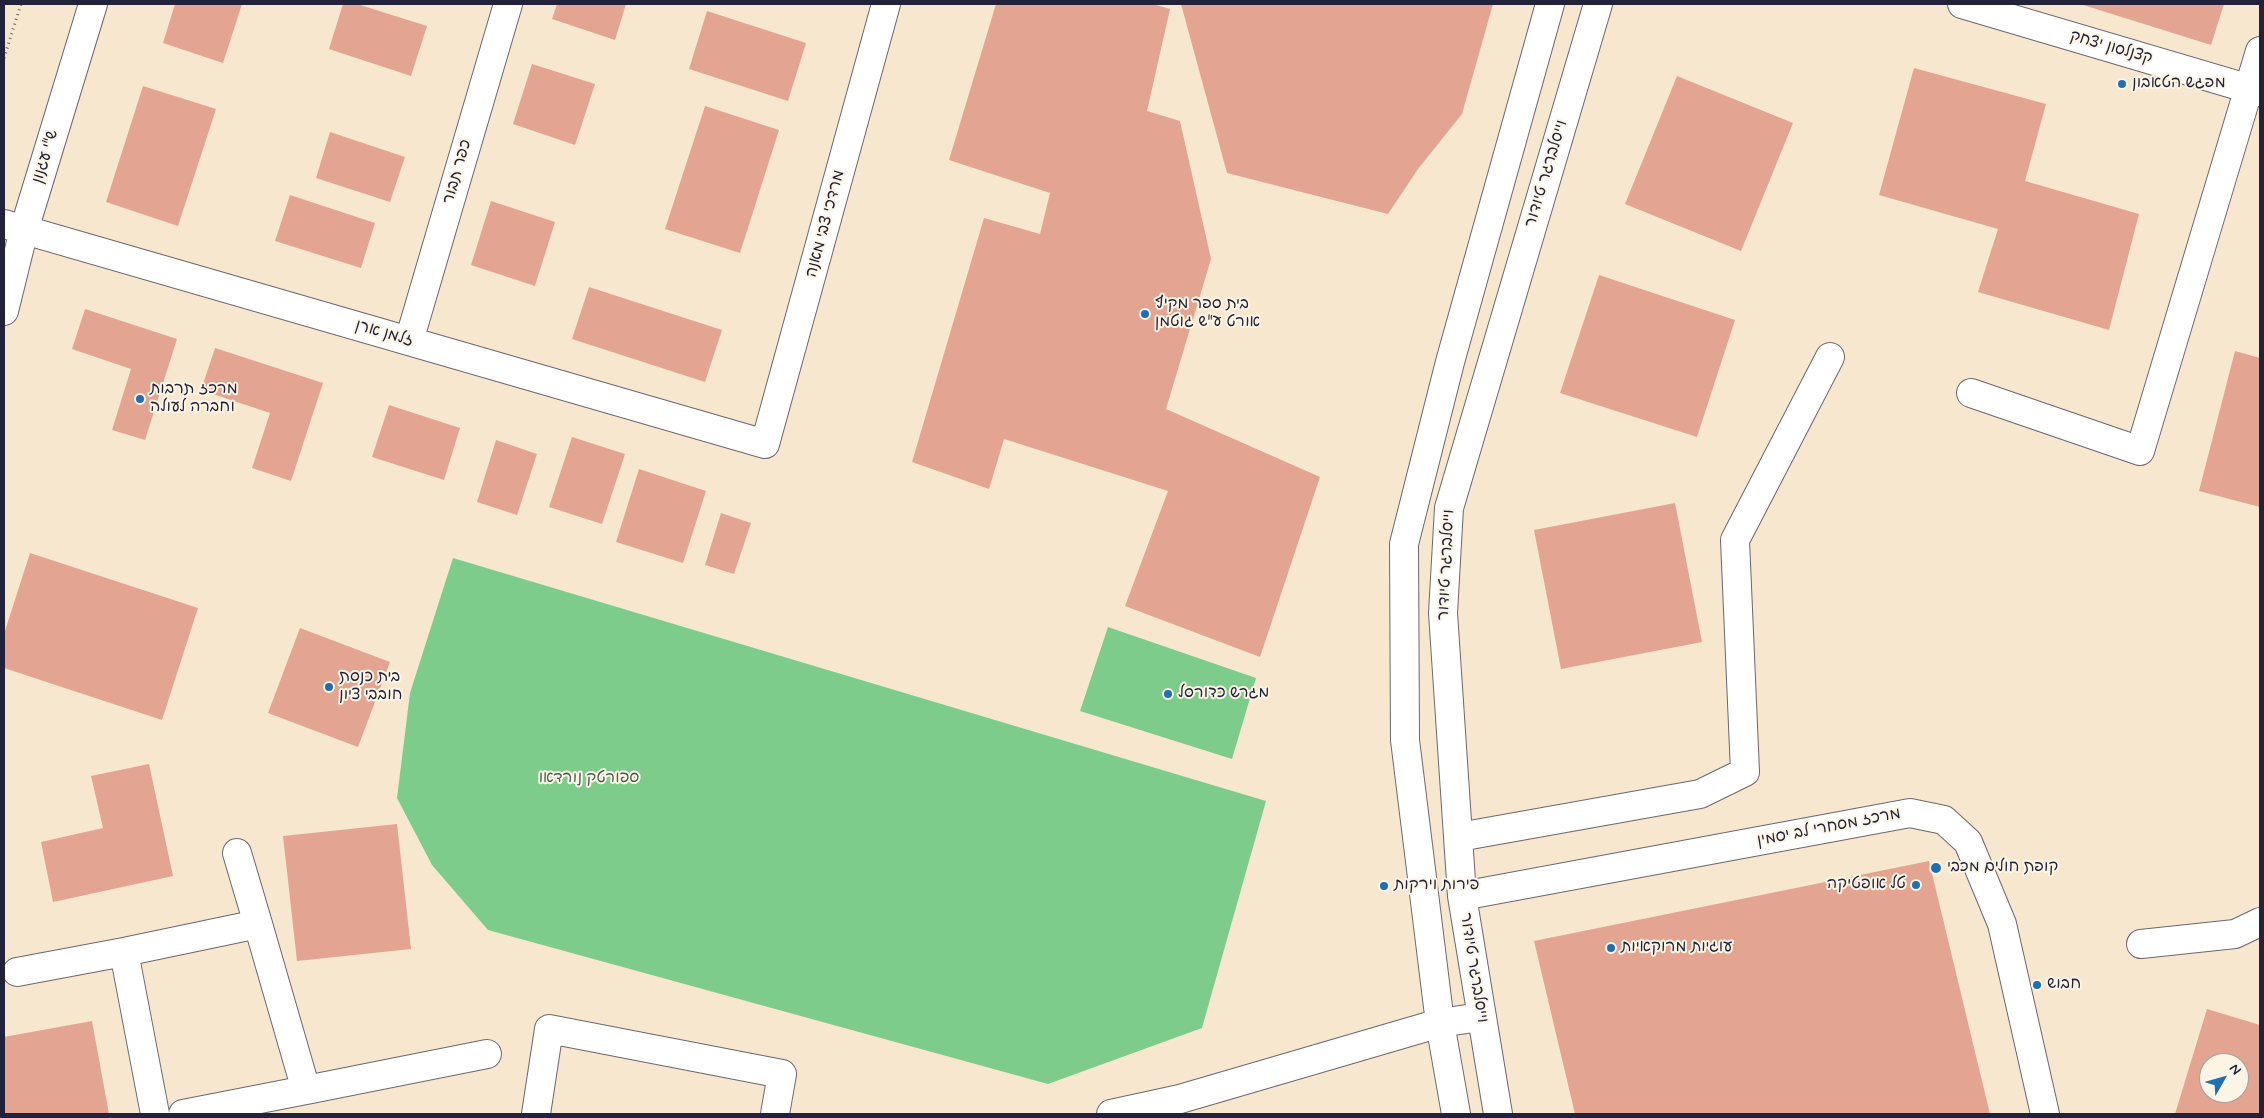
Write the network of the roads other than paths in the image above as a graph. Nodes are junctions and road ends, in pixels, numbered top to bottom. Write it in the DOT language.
graph roads {
  1 [pos="93,4"];
  2 [pos="508,4"];
  3 [pos="886,4"];
  4 [pos="1550,4"];
  5 [pos="1598,4"];
  6 [pos="1962,4"];
  7 [pos="2260,51"];
  8 [pos="2254,90"];
  9 [pos="14,227"];
  10 [pos="4,311"];
  11 [pos="409,341"];
  12 [pos="1830,357"];
  13 [pos="1970,393"];
  14 [pos="765,444"];
  15 [pos="1459,837"];
  16 [pos="237,852"];
  17 [pos="1462,896"];
  18 [pos="2260,922"];
  19 [pos="258,924"];
  20 [pos="2141,944"];
  21 [pos="124,952"];
  22 [pos="17,972"];
  23 [pos="1480,1017"];
  24 [pos="1440,1023"];
  25 [pos="487,1054"];
  26 [pos="306,1090"];
  27 [pos="1182,1107"];
  28 [pos="155,1114"];
  29 [pos="183,1114"];
  30 [pos="536,1114"];
  31 [pos="775,1114"];
  32 [pos="1112,1114"];
  33 [pos="1456,1114"];
  34 [pos="1498,1114"];
  35 [pos="2045,1114"];
  1 -- 9 [label="street, ש\"י עגנון"];
  2 -- 11 [label="street, כפר תבור"];
  3 -- 14 [label="street, מרדכי צבי מאנה"];
  4 -- 24 [label="street"];
  5 -- 15 [label="street, וייסלברגר טיודור"];
  6 -- 8 [label="street, קצנלסון יצחק"];
  7 -- 8 [label="street"];
  8 -- 13 [label="street"];
  9 -- 10 [label="street, ש\"י עגנון"];
  9 -- 11 [label="street, זלמן ארן"];
  11 -- 14 [label="street, זלמן ארן"];
  12 -- 15 [label="street"];
  15 -- 17 [label="street, וייסלברגר טיודור"];
  16 -- 19 [label="street"];
  17 -- 23 [label="street, וייסלברגר טיודור"];
  17 -- 35 [label="street, מרכז מסחרי לב יסמין"];
  18 -- 20 [label="street"];
  19 -- 21 [label="street"];
  19 -- 26 [label="street"];
  21 -- 22 [label="street"];
  21 -- 28 [label="street"];
  23 -- 24 [label="street"];
  23 -- 34 [label="street, וייסלברגר טיודור"];
  24 -- 27 [label="street"];
  24 -- 33 [label="street"];
  25 -- 26 [label="street"];
  26 -- 29 [label="street"];
  27 -- 32 [label="street"];
  30 -- 31 [label="street"];
}
